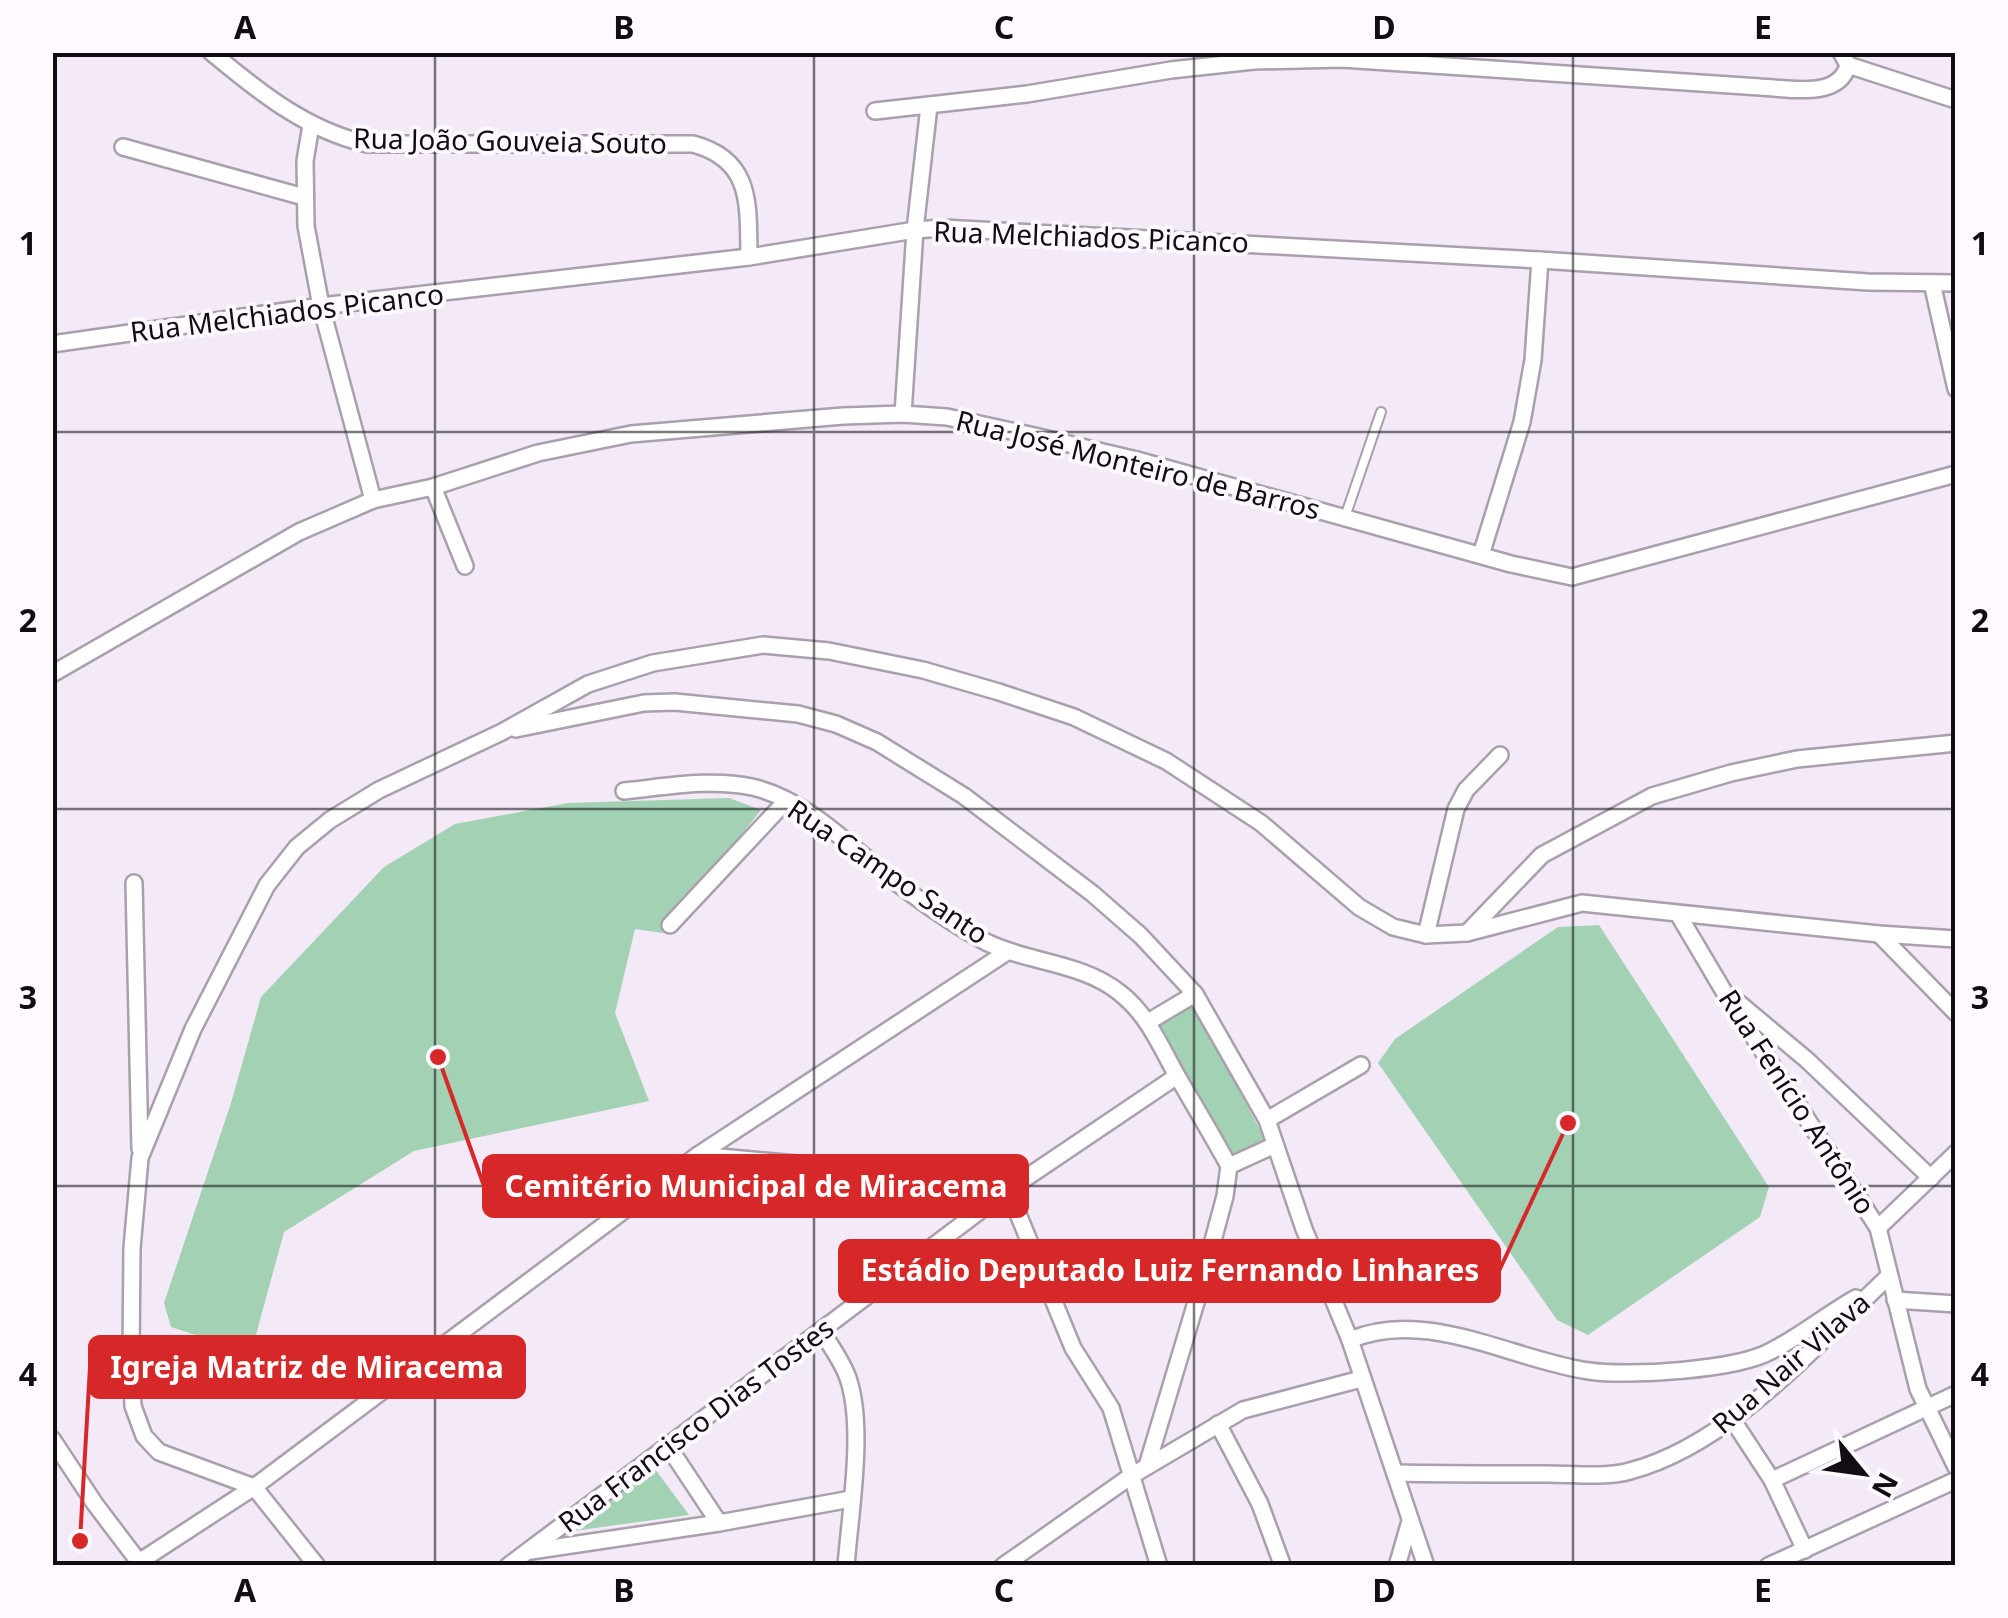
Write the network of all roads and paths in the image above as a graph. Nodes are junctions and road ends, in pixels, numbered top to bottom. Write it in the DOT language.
graph roads {
  1 [pos="211,52"];
  2 [pos="1844,59"];
  3 [pos="1956,100"];
  4 [pos="929,106"];
  5 [pos="875,111"];
  6 [pos="312,125"];
  7 [pos="123,147"];
  8 [pos="304,197"];
  9 [pos="916,230"];
  10 [pos="749,258"];
  11 [pos="1540,260"];
  12 [pos="1956,283"];
  13 [pos="1932,284"];
  14 [pos="320,306"];
  15 [pos="52,344"];
  16 [pos="1956,389"];
  17 [pos="1381,412"];
  18 [pos="903,414"];
  19 [pos="1956,474"];
  20 [pos="432,487"];
  21 [pos="373,500"];
  22 [pos="1346,517"];
  23 [pos="1481,556"];
  24 [pos="465,566"];
  25 [pos="52,674"];
  26 [pos="502,732"];
  27 [pos="1956,743"];
  28 [pos="1500,755"];
  29 [pos="624,791"];
  30 [pos="786,801"];
  31 [pos="134,883"];
  32 [pos="1678,914"];
  33 [pos="670,925"];
  34 [pos="1467,932"];
  35 [pos="1879,934"];
  36 [pos="1426,935"];
  37 [pos="1956,938"];
  38 [pos="1007,952"];
  39 [pos="1723,990"];
  40 [pos="1195,994"];
  41 [pos="1956,1013"];
  42 [pos="1148,1022"];
  43 [pos="1361,1065"];
  44 [pos="1178,1076"];
  45 [pos="1267,1120"];
  46 [pos="1276,1145"];
  47 [pos="1956,1153"];
  48 [pos="698,1155"];
  49 [pos="140,1158"];
  50 [pos="1229,1166"];
  51 [pos="1931,1178"];
  52 [pos="1005,1192"];
  53 [pos="1878,1228"];
  54 [pos="1884,1281"];
  55 [pos="1895,1300"];
  56 [pos="1956,1304"];
  57 [pos="821,1330"];
  58 [pos="1350,1340"];
  59 [pos="1361,1379"];
  60 [pos="1956,1394"];
  61 [pos="1926,1408"];
  62 [pos="1732,1419"];
  63 [pos="1218,1424"];
  64 [pos="52,1439"];
  65 [pos="668,1446"];
  66 [pos="1147,1466"];
  67 [pos="1956,1467"];
  68 [pos="1395,1473"];
  69 [pos="1131,1476"];
  70 [pos="1772,1480"];
  71 [pos="1956,1480"];
  72 [pos="254,1487"];
  73 [pos="851,1499"];
  74 [pos="1410,1521"];
  75 [pos="719,1523"];
  76 [pos="1805,1550"];
  77 [pos="527,1551"];
  78 [pos="141,1564"];
  79 [pos="1282,1564"];
  80 [pos="317,1566"];
  81 [pos="508,1566"];
  82 [pos="846,1566"];
  83 [pos="1003,1566"];
  84 [pos="1159,1566"];
  85 [pos="1398,1566"];
  86 [pos="1426,1566"];
  87 [pos="1768,1566"];
  1 -- 6 [label="street, Rua João Gouveia Souto"];
  2 -- 3 [label="street"];
  2 -- 4 [label="street"];
  4 -- 5 [label="street"];
  4 -- 9 [label="street"];
  6 -- 8 [label="street"];
  6 -- 10 [label="street, Rua João Gouveia Souto"];
  7 -- 8 [label="street"];
  8 -- 14 [label="street"];
  9 -- 10 [label="street, Rua Melchiados Picanco"];
  9 -- 11 [label="street, Rua Melchiados Picanco"];
  9 -- 18 [label="street"];
  10 -- 14 [label="street, Rua Melchiados Picanco"];
  11 -- 13 [label="street, Rua Melchiados Picanco"];
  11 -- 23 [label="street"];
  12 -- 13 [label="street, Rua Melchiados Picanco"];
  13 -- 16 [label="street"];
  14 -- 15 [label="street, Rua Melchiados Picanco"];
  14 -- 21 [label="street"];
  17 -- 22 [label="lane"];
  18 -- 20 [label="street, Rua José Monteiro de Barros"];
  18 -- 22 [label="street, Rua José Monteiro de Barros"];
  19 -- 23 [label="street, Rua José Monteiro de Barros"];
  20 -- 21 [label="street, Rua José Monteiro de Barros"];
  20 -- 24 [label="street"];
  21 -- 25 [label="street, Rua José Monteiro de Barros"];
  22 -- 23 [label="street, Rua José Monteiro de Barros"];
  26 -- 36 [label="street"];
  26 -- 40 [label="street"];
  26 -- 49 [label="street"];
  27 -- 34 [label="street"];
  28 -- 36 [label="street"];
  29 -- 30 [label="street, Rua Campo Santo"];
  30 -- 33 [label="street"];
  30 -- 38 [label="street, Rua Campo Santo"];
  31 -- 49 [label="street"];
  32 -- 34 [label="street"];
  32 -- 35 [label="street"];
  32 -- 39 [label="street, Rua Fenício Antônio"];
  34 -- 36 [label="street"];
  35 -- 37 [label="street"];
  35 -- 41 [label="street"];
  38 -- 42 [label="street, Rua Campo Santo"];
  38 -- 48 [label="street"];
  39 -- 51 [label="street"];
  39 -- 53 [label="street, Rua Fenício Antônio"];
  40 -- 42 [label="street"];
  40 -- 45 [label="street"];
  42 -- 44 [label="street, Rua Campo Santo"];
  43 -- 45 [label="street"];
  44 -- 50 [label="street, Rua Campo Santo"];
  44 -- 52 [label="street, Rua Francisco Dias Tostes"];
  45 -- 46 [label="street"];
  46 -- 50 [label="street"];
  46 -- 58 [label="street"];
  47 -- 51 [label="street"];
  48 -- 52 [label="street"];
  48 -- 72 [label="street"];
  49 -- 72 [label="street"];
  50 -- 66 [label="street"];
  51 -- 53 [label="street"];
  52 -- 57 [label="street, Rua Francisco Dias Tostes"];
  52 -- 69 [label="street"];
  53 -- 54 [label="street, Rua Fenício Antônio"];
  54 -- 55 [label="street, Rua Fenício Antônio"];
  54 -- 58 [label="street"];
  54 -- 62 [label="street, Rua Nair Vilava"];
  55 -- 56 [label="street"];
  55 -- 61 [label="street, Rua Fenício Antônio"];
  57 -- 65 [label="street, Rua Francisco Dias Tostes"];
  57 -- 73 [label="street"];
  58 -- 59 [label="street"];
  59 -- 63 [label="street"];
  59 -- 68 [label="street"];
  60 -- 61 [label="street"];
  61 -- 67 [label="street, Rua Fenício Antônio"];
  61 -- 70 [label="street"];
  62 -- 68 [label="street, Rua Nair Vilava"];
  62 -- 70 [label="street"];
  63 -- 66 [label="street"];
  63 -- 79 [label="street"];
  64 -- 78 [label="street"];
  65 -- 75 [label="street"];
  65 -- 77 [label="street, Rua Francisco Dias Tostes"];
  66 -- 69 [label="street"];
  68 -- 74 [label="street"];
  69 -- 83 [label="street"];
  69 -- 84 [label="street"];
  70 -- 76 [label="street"];
  71 -- 76 [label="street"];
  72 -- 78 [label="street"];
  72 -- 80 [label="street"];
  73 -- 75 [label="street"];
  73 -- 82 [label="street"];
  74 -- 85 [label="street"];
  74 -- 86 [label="street"];
  75 -- 77 [label="street"];
  76 -- 87 [label="street"];
  77 -- 81 [label="street, Rua Francisco Dias Tostes"];
}
